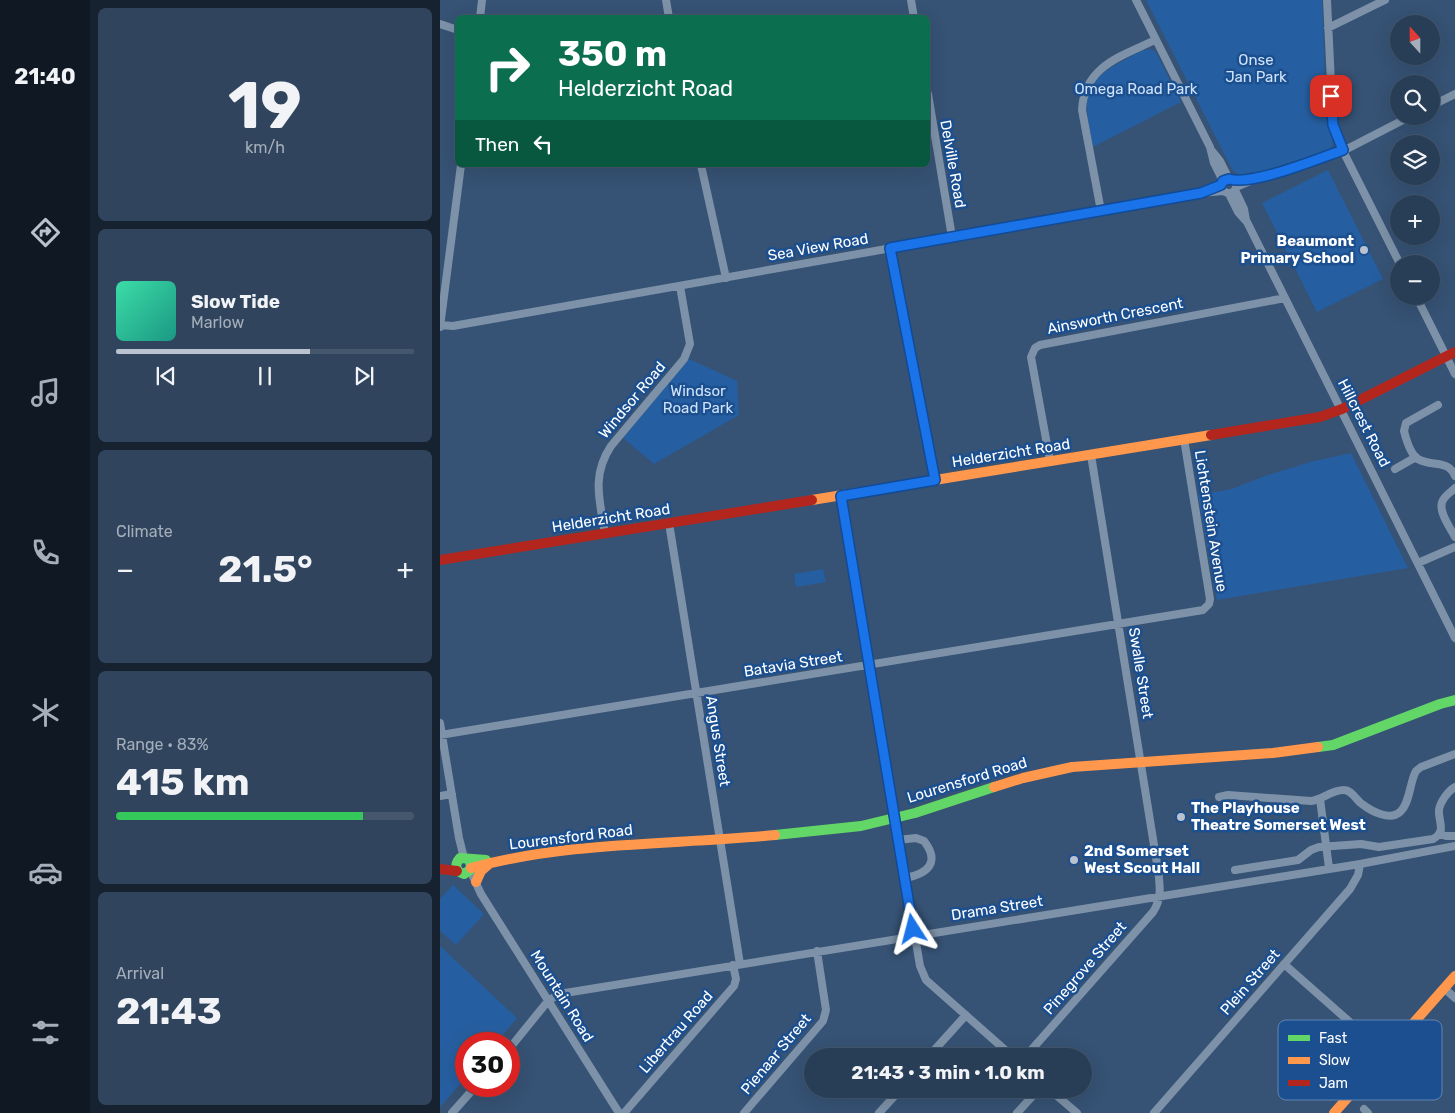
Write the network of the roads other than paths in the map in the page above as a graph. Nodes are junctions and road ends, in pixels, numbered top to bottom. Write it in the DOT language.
graph roads {
  1 [pos="482,0"];
  2 [pos="666,0"];
  3 [pos="911,0"];
  4 [pos="1136,0"];
  5 [pos="1327,0"];
  6 [pos="1385,0"];
  7 [pos="480,15"];
  8 [pos="668,15"];
  9 [pos="914,15"];
  10 [pos="440,24"];
  11 [pos="1328,28"];
  12 [pos="455,29"];
  13 [pos="1156,40"];
  14 [pos="1455,94"];
  15 [pos="1440,102"];
  16 [pos="930,106"];
  17 [pos="1393,125"];
  18 [pos="1343,150"];
  19 [pos="461,167"];
  20 [pos="701,167"];
  21 [pos="1229,186"];
  22 [pos="1101,211"];
  23 [pos="952,237"];
  24 [pos="890,248"];
  25 [pos="1396,255"];
  26 [pos="726,278"];
  27 [pos="680,286"];
  28 [pos="1285,298"];
  29 [pos="1421,305"];
  30 [pos="440,323"];
  31 [pos="1451,354"];
  32 [pos="1455,374"];
  33 [pos="1438,405"];
  34 [pos="1342,409"];
  35 [pos="1184,439"];
  36 [pos="1091,454"];
  37 [pos="1416,457"];
  38 [pos="1050,461"];
  39 [pos="1395,469"];
  40 [pos="1455,476"];
  41 [pos="935,480"];
  42 [pos="1455,488"];
  43 [pos="841,496"];
  44 [pos="669,524"];
  45 [pos="605,534"];
  46 [pos="1455,537"];
  47 [pos="1455,547"];
  48 [pos="440,560"];
  49 [pos="1418,563"];
  50 [pos="1208,606"];
  51 [pos="1119,624"];
  52 [pos="1455,638"];
  53 [pos="869,665"];
  54 [pos="696,694"];
  55 [pos="1455,695"];
  56 [pos="1455,700"];
  57 [pos="1440,704"];
  58 [pos="440,722"];
  59 [pos="441,735"];
  60 [pos="1455,754"];
  61 [pos="1140,761"];
  62 [pos="1455,787"];
  63 [pos="452,794"];
  64 [pos="440,796"];
  65 [pos="1219,797"];
  66 [pos="1320,799"];
  67 [pos="895,818"];
  68 [pos="1439,834"];
  69 [pos="1455,836"];
  70 [pos="720,840"];
  71 [pos="898,840"];
  72 [pos="1327,846"];
  73 [pos="1455,846"];
  74 [pos="494,862"];
  75 [pos="1360,864"];
  76 [pos="464,866"];
  77 [pos="1329,868"];
  78 [pos="440,869"];
  79 [pos="1235,870"];
  80 [pos="905,878"];
  81 [pos="476,882"];
  82 [pos="481,894"];
  83 [pos="1160,896"];
  84 [pos="914,936"];
  85 [pos="817,952"];
  86 [pos="737,964"];
  87 [pos="1284,964"];
  88 [pos="1455,976"];
  89 [pos="1444,988"];
  90 [pos="1455,998"];
  91 [pos="548,1001"];
  92 [pos="966,1015"];
  93 [pos="1347,1020"];
  94 [pos="1416,1020"];
  95 [pos="520,1035"];
  96 [pos="936,1048"];
  97 [pos="1003,1048"];
  98 [pos="1033,1048"];
  99 [pos="466,1097"];
  100 [pos="893,1098"];
  101 [pos="1031,1098"];
  102 [pos="1060,1098"];
  103 [pos="1345,1100"];
  104 [pos="452,1113"];
  105 [pos="619,1113"];
  106 [pos="624,1113"];
  107 [pos="744,1113"];
  108 [pos="880,1113"];
  109 [pos="1018,1113"];
  110 [pos="1077,1113"];
  111 [pos="1154,1113"];
  112 [pos="1334,1113"];
  1 -- 7 [label="street"];
  2 -- 8 [label="street"];
  3 -- 9 [label="street"];
  4 -- 13 [label="street, Hillcrest Road"];
  5 -- 11 [label="street"];
  6 -- 11 [label="street"];
  10 -- 12 [label="street"];
  11 -- 18 [label="street"];
  13 -- 21 [label="street, Hillcrest Road"];
  13 -- 22 [label="street"];
  14 -- 15 [label="street"];
  16 -- 23 [label="street, Delville Road"];
  17 -- 18 [label="street, Sea View Road"];
  18 -- 21 [label="street, Sea View Road"];
  18 -- 25 [label="street"];
  19 -- 30 [label="street"];
  20 -- 26 [label="street"];
  21 -- 22 [label="street, Sea View Road"];
  21 -- 28 [label="street, Hillcrest Road"];
  22 -- 23 [label="street, Sea View Road"];
  23 -- 24 [label="street, Sea View Road"];
  24 -- 26 [label="street, Sea View Road"];
  24 -- 41 [label="street"];
  26 -- 27 [label="street, Sea View Road"];
  27 -- 30 [label="street, Sea View Road"];
  27 -- 45 [label="street, Windsor Road"];
  28 -- 34 [label="street, Hillcrest Road"];
  28 -- 38 [label="street, Ainsworth Crescent"];
  29 -- 31 [label="street"];
  31 -- 32 [label="street"];
  31 -- 34 [label="street, Helderzicht Road"];
  33 -- 37 [label="street"];
  34 -- 35 [label="street, Helderzicht Road"];
  34 -- 49 [label="street, Hillcrest Road"];
  35 -- 36 [label="street, Helderzicht Road"];
  35 -- 50 [label="street, Lichtenstein Avenue"];
  36 -- 38 [label="street, Helderzicht Road"];
  36 -- 51 [label="street, Swalle Street"];
  37 -- 39 [label="street"];
  37 -- 40 [label="street"];
  38 -- 41 [label="street, Helderzicht Road"];
  41 -- 43 [label="street, Helderzicht Road"];
  42 -- 46 [label="street"];
  43 -- 44 [label="street, Helderzicht Road"];
  43 -- 53 [label="street"];
  44 -- 45 [label="street, Helderzicht Road"];
  44 -- 54 [label="street, Angus Street"];
  45 -- 48 [label="street, Helderzicht Road"];
  47 -- 49 [label="street"];
  49 -- 52 [label="street, Hillcrest Road"];
  50 -- 51 [label="street, Batavia Street"];
  51 -- 53 [label="street, Batavia Street"];
  51 -- 61 [label="street, Swalle Street"];
  53 -- 54 [label="street, Batavia Street"];
  53 -- 67 [label="street"];
  54 -- 59 [label="street, Batavia Street"];
  54 -- 70 [label="street, Angus Street"];
  55 -- 57 [label="street, Lourensford Road"];
  56 -- 57 [label="street, Lourensford Road"];
  57 -- 61 [label="street, Lourensford Road"];
  58 -- 59 [label="street"];
  59 -- 63 [label="street"];
  60 -- 66 [label="street"];
  61 -- 67 [label="street, Lourensford Road"];
  61 -- 83 [label="street, Swalle Street"];
  62 -- 68 [label="street"];
  63 -- 64 [label="street"];
  63 -- 76 [label="street"];
  65 -- 66 [label="street"];
  66 -- 72 [label="street"];
  67 -- 70 [label="street, Lourensford Road"];
  67 -- 71 [label="street"];
  68 -- 69 [label="street"];
  68 -- 72 [label="street"];
  70 -- 74 [label="street, Lourensford Road"];
  70 -- 86 [label="street, Angus Street"];
  71 -- 80 [label="street"];
  71 -- 80 [label="street"];
  72 -- 77 [label="street"];
  72 -- 79 [label="street"];
  73 -- 75 [label="street, Drama Street"];
  74 -- 76 [label="street, Lourensford Road"];
  74 -- 81 [label="street"];
  75 -- 77 [label="street, Drama Street"];
  75 -- 87 [label="street, Plein Street"];
  76 -- 78 [label="street, Lourensford Road"];
  76 -- 81 [label="street, Mountain Road"];
  76 -- 82 [label="street, Mountain Road"];
  77 -- 83 [label="street, Drama Street"];
  80 -- 84 [label="street"];
  81 -- 82 [label="street, Mountain Road"];
  82 -- 91 [label="street, Mountain Road"];
  83 -- 84 [label="street, Drama Street"];
  83 -- 98 [label="street, Pinegrove Street"];
  84 -- 85 [label="street, Drama Street"];
  84 -- 92 [label="street"];
  85 -- 86 [label="street, Drama Street"];
  85 -- 107 [label="street, Pienaar Street"];
  86 -- 91 [label="street, Drama Street"];
  86 -- 106 [label="street, Libertrau Road"];
  87 -- 93 [label="street"];
  87 -- 111 [label="street, Plein Street"];
  88 -- 89 [label="street"];
  89 -- 90 [label="street"];
  89 -- 94 [label="street"];
  91 -- 95 [label="street, Drama Street"];
  91 -- 105 [label="street, Mountain Road"];
  92 -- 96 [label="street"];
  92 -- 97 [label="street"];
  99 -- 104 [label="street"];
  100 -- 108 [label="street"];
  101 -- 109 [label="street"];
  102 -- 110 [label="street"];
  103 -- 112 [label="street"];
}
